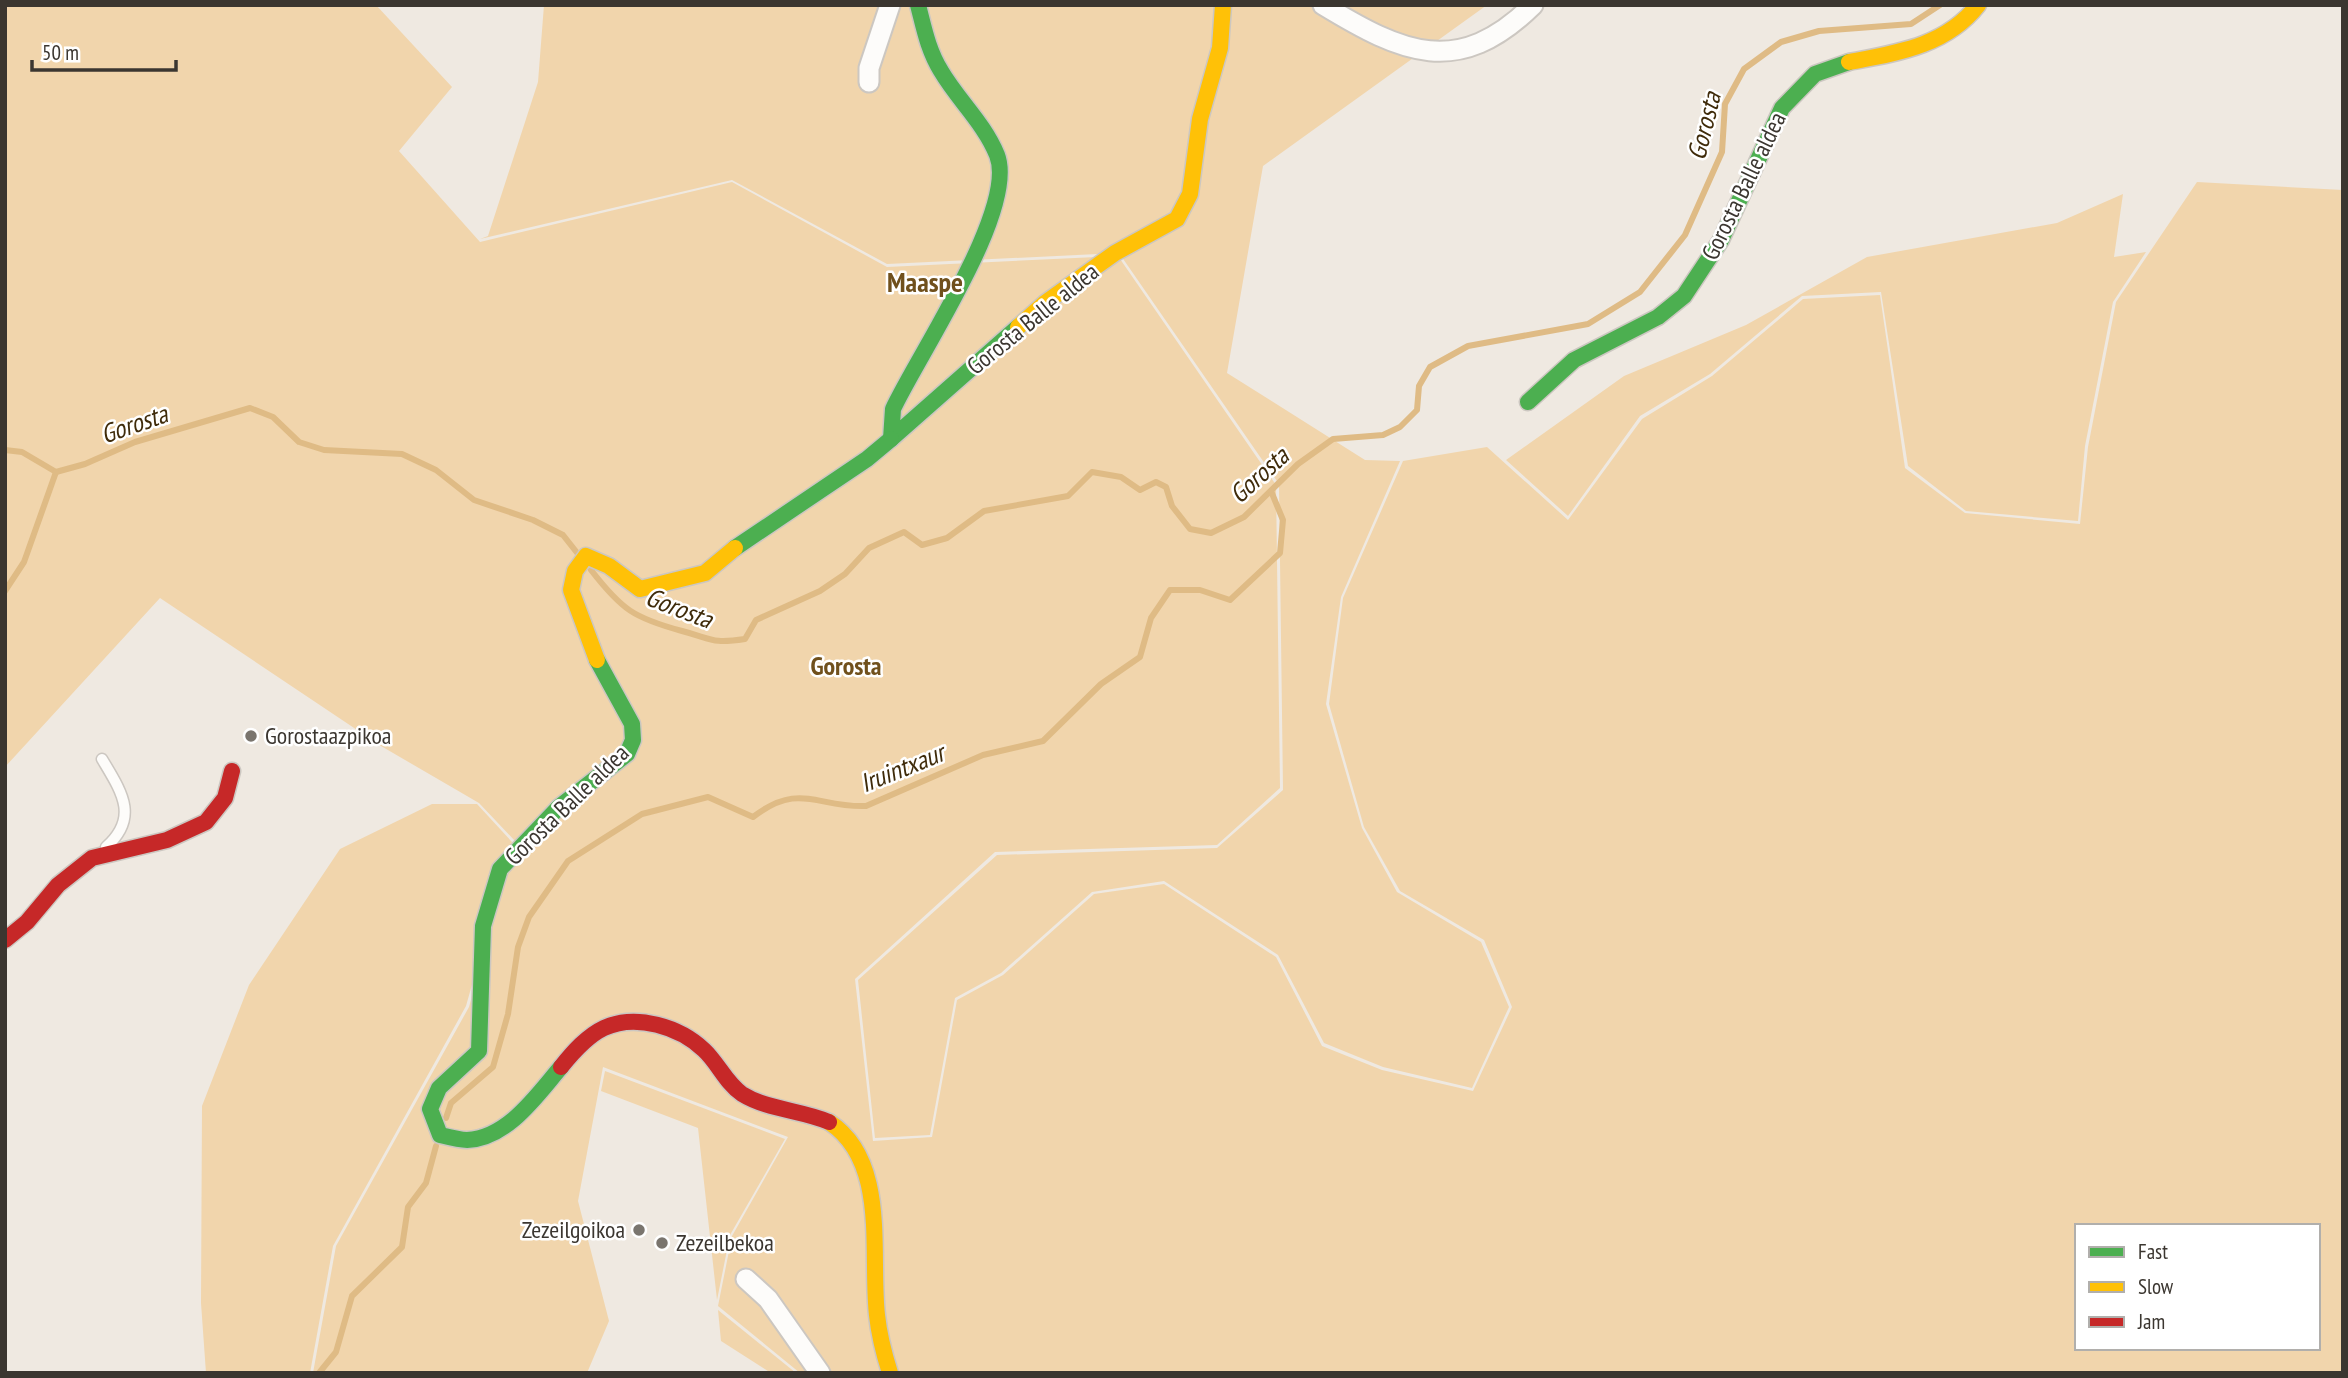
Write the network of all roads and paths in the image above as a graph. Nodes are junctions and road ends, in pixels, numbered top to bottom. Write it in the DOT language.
graph roads {
  1 [pos="890,5"];
  2 [pos="918,5"];
  3 [pos="1223,5"];
  4 [pos="1323,5"];
  5 [pos="1533,5"];
  6 [pos="1978,5"];
  7 [pos="869,82"];
  8 [pos="1528,402"];
  9 [pos="891,439"];
  10 [pos="102,759"];
  11 [pos="232,771"];
  12 [pos="92,859"];
  13 [pos="5,940"];
  14 [pos="746,1279"];
  15 [pos="820,1373"];
  16 [pos="890,1373"];
  1 -- 7 [label="street"];
  2 -- 9 [label="street, Gorosta Balle aldea"];
  3 -- 9 [label="street, Gorosta Balle aldea"];
  4 -- 5 [label="street"];
  6 -- 8 [label="street, Gorosta Balle aldea"];
  9 -- 16 [label="street, Gorosta Balle aldea"];
  10 -- 12 [label="lane"];
  11 -- 12 [label="street"];
  12 -- 13 [label="street"];
  14 -- 15 [label="street"];
}
